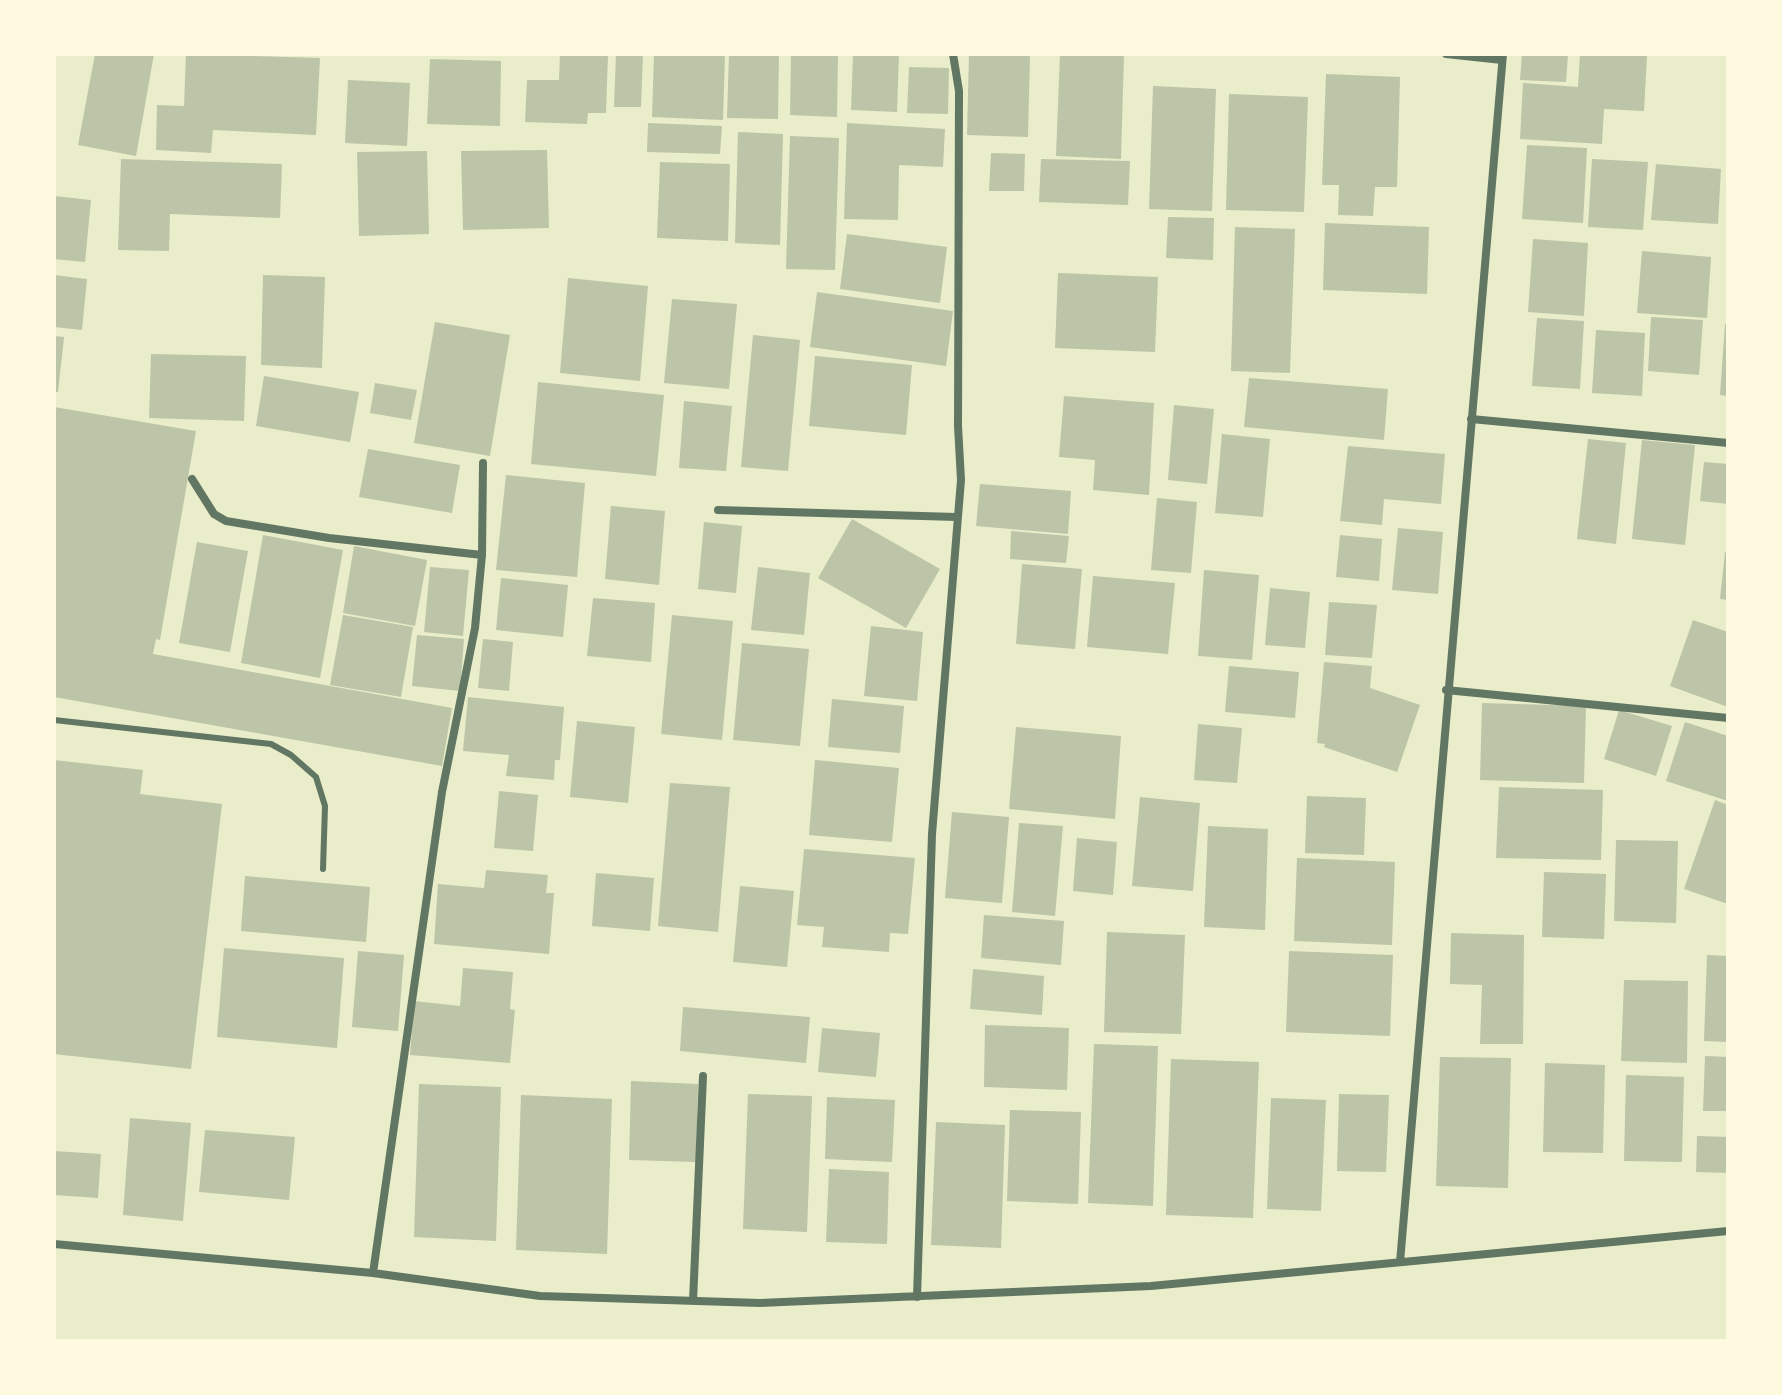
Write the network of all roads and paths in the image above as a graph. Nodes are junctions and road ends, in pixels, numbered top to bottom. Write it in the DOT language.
graph roads {
  1 [pos="953,54"];
  2 [pos="1446,54"];
  3 [pos="1502,57"];
  4 [pos="1471,419"];
  5 [pos="1728,443"];
  6 [pos="483,463"];
  7 [pos="192,479"];
  8 [pos="718,510"];
  9 [pos="956,517"];
  10 [pos="482,555"];
  11 [pos="1446,690"];
  12 [pos="1728,718"];
  13 [pos="54,720"];
  14 [pos="323,869"];
  15 [pos="703,1076"];
  16 [pos="1728,1231"];
  17 [pos="54,1244"];
  18 [pos="1400,1262"];
  19 [pos="373,1273"];
  20 [pos="917,1297"];
  21 [pos="693,1301"];
  1 -- 9 [label="street"];
  2 -- 3 [label="street"];
  3 -- 4 [label="street"];
  4 -- 5 [label="street"];
  4 -- 11 [label="street"];
  6 -- 10 [label="street"];
  7 -- 10 [label="street"];
  8 -- 9 [label="street"];
  9 -- 20 [label="street"];
  10 -- 19 [label="street"];
  11 -- 12 [label="street"];
  11 -- 18 [label="street"];
  13 -- 14 [label="lane"];
  15 -- 21 [label="street"];
  16 -- 18 [label="street"];
  17 -- 19 [label="street"];
  18 -- 20 [label="street"];
  19 -- 21 [label="street"];
  20 -- 21 [label="street"];
}
